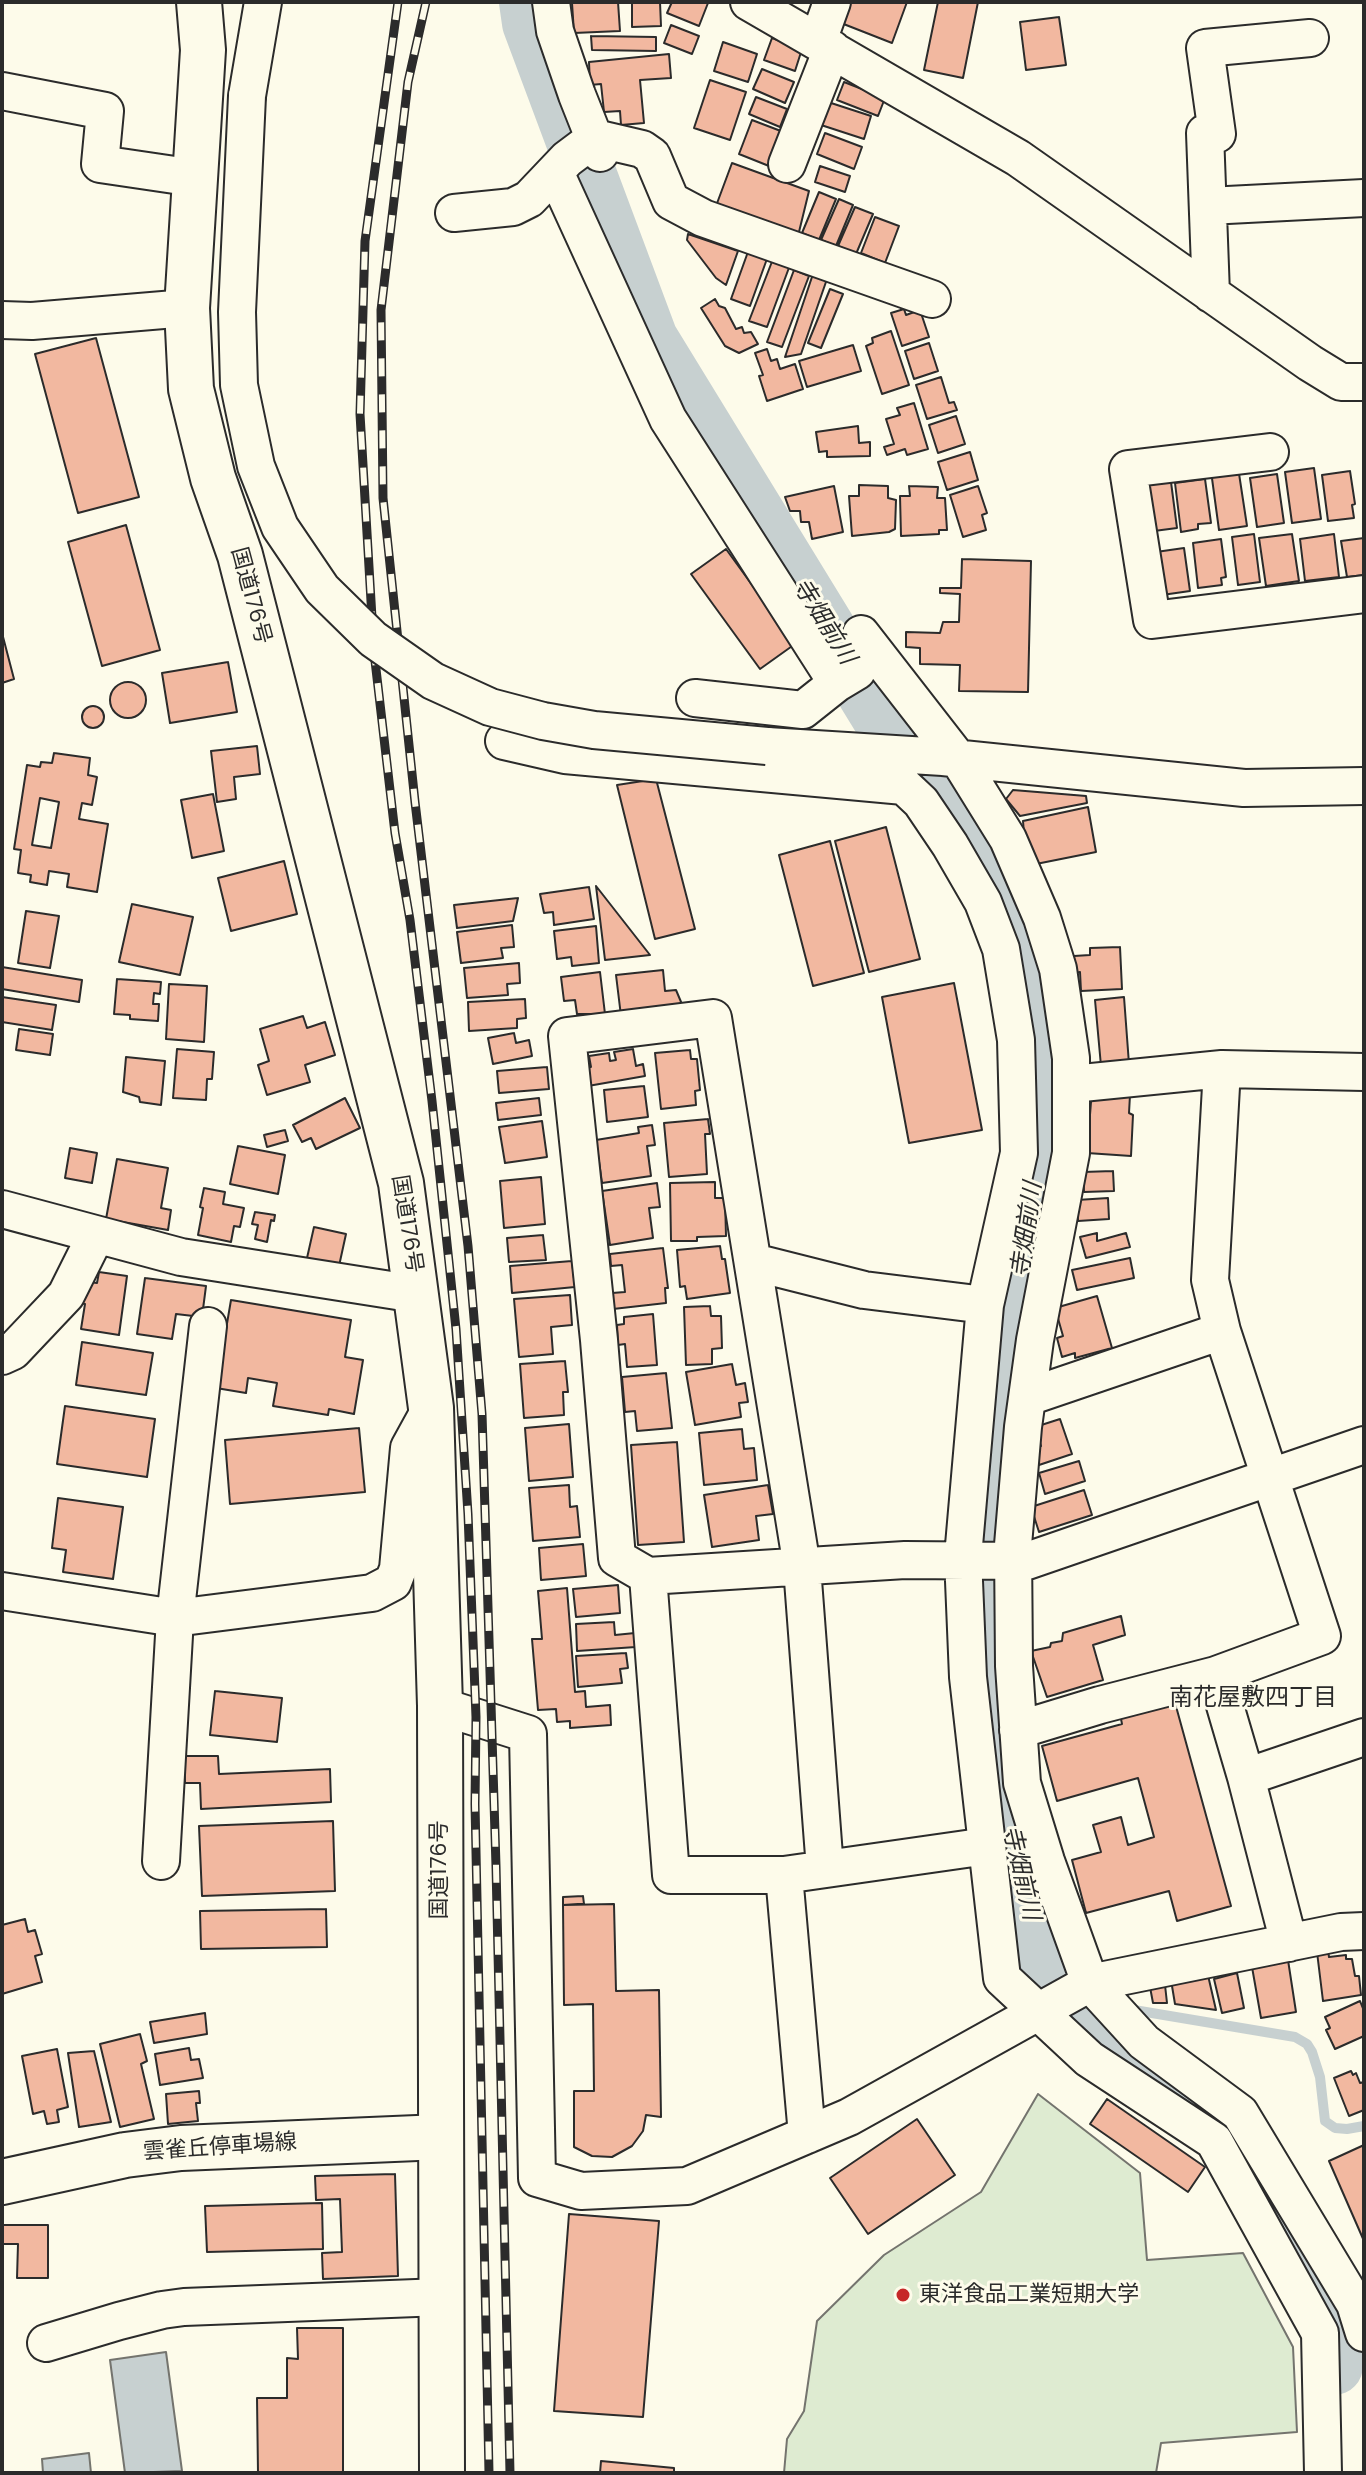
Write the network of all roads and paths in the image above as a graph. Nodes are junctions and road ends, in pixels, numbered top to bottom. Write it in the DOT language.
graph roads {
  1 [pos="199,2"];
  2 [pos="263,2"];
  3 [pos="551,2"];
  4 [pos="749,2"];
  5 [pos="832,2"];
  6 [pos="1310,38"];
  7 [pos="825,45"];
  8 [pos="2,91"];
  9 [pos="581,153"];
  10 [pos="787,164"];
  11 [pos="195,178"];
  12 [pos="1364,198"];
  13 [pos="1208,206"];
  14 [pos="454,213"];
  15 [pos="1211,294"];
  16 [pos="932,299"];
  17 [pos="187,308"];
  18 [pos="2,320"];
  19 [pos="1364,382"];
  20 [pos="1270,452"];
  21 [pos="1364,594"];
  22 [pos="837,683"];
  23 [pos="695,698"];
  24 [pos="504,741"];
  25 [pos="951,758"];
  26 [pos="1364,786"];
  27 [pos="1222,1069"];
  28 [pos="1364,1072"];
  29 [pos="1072,1084"];
  30 [pos="2,1209"];
  31 [pos="96,1235"];
  32 [pos="753,1262"];
  33 [pos="416,1294"];
  34 [pos="985,1305"];
  35 [pos="208,1326"];
  36 [pos="1222,1331"];
  37 [pos="2,1356"];
  38 [pos="1028,1397"];
  39 [pos="431,1408"];
  40 [pos="1364,1445"];
  41 [pos="1270,1477"];
  42 [pos="965,1561"];
  43 [pos="1012,1561"];
  44 [pos="802,1567"];
  45 [pos="648,1576"];
  46 [pos="2,1591"];
  47 [pos="175,1618"];
  48 [pos="1216,1675"];
  49 [pos="440,1706"];
  50 [pos="1018,1730"];
  51 [pos="1364,1737"];
  52 [pos="1246,1777"];
  53 [pos="987,1846"];
  54 [pos="161,1861"];
  55 [pos="825,1869"];
  56 [pos="784,1875"];
  57 [pos="1364,1931"];
  58 [pos="1289,1943"];
  59 [pos="1066,1996"];
  60 [pos="807,2135"];
  61 [pos="441,2137"];
  62 [pos="2,2182"];
  63 [pos="442,2297"];
  64 [pos="1364,2333"];
  65 [pos="46,2343"];
  66 [pos="442,2473"];
  67 [pos="1323,2473"];
  1 -- 11 [label="main road, 国道176号"];
  2 -- 25 [label="street, bridge"];
  3 -- 9 [label="street"];
  4 -- 7 [label="street"];
  5 -- 7 [label="street"];
  6 -- 13 [label="street"];
  7 -- 10 [label="street"];
  7 -- 15 [label="street"];
  8 -- 11 [label="street"];
  9 -- 14 [label="street"];
  9 -- 16 [label="street"];
  9 -- 22 [label="street"];
  11 -- 17 [label="main road, 国道176号"];
  12 -- 13 [label="street"];
  13 -- 15 [label="street"];
  15 -- 19 [label="street"];
  17 -- 18 [label="street"];
  17 -- 33 [label="main road, 国道176号"];
  20 -- 21 [label="street"];
  22 -- 23 [label="street"];
  22 -- 25 [label="street"];
  24 -- 34 [label="street"];
  25 -- 26 [label="street"];
  25 -- 29 [label="street"];
  27 -- 28 [label="street"];
  27 -- 29 [label="street"];
  27 -- 36 [label="street"];
  29 -- 38 [label="street"];
  30 -- 31 [label="street"];
  31 -- 33 [label="street"];
  31 -- 37 [label="street"];
  32 -- 34 [label="street"];
  32 -- 44 [label="street"];
  32 -- 45 [label="street"];
  33 -- 39 [label="main road, 国道176号"];
  34 -- 42 [label="street"];
  35 -- 47 [label="street"];
  36 -- 38 [label="street"];
  36 -- 41 [label="street"];
  38 -- 43 [label="street"];
  39 -- 47 [label="street"];
  39 -- 49 [label="main road, 国道176号"];
  40 -- 41 [label="street"];
  41 -- 43 [label="street"];
  41 -- 48 [label="street"];
  42 -- 43 [label="street"];
  42 -- 44 [label="street"];
  42 -- 53 [label="street"];
  43 -- 50 [label="street"];
  44 -- 45 [label="street"];
  44 -- 55 [label="street"];
  45 -- 56 [label="street"];
  46 -- 47 [label="street"];
  47 -- 54 [label="street"];
  48 -- 50 [label="street"];
  48 -- 52 [label="street"];
  49 -- 60 [label="street"];
  49 -- 61 [label="main road, 国道176号"];
  50 -- 59 [label="street"];
  51 -- 52 [label="street"];
  52 -- 58 [label="street"];
  53 -- 55 [label="street"];
  53 -- 59 [label="street"];
  55 -- 56 [label="street"];
  56 -- 60 [label="street"];
  57 -- 58 [label="street"];
  58 -- 59 [label="street"];
  59 -- 60 [label="street"];
  59 -- 64 [label="street"];
  59 -- 67 [label="street"];
  61 -- 62 [label="main road, 雲雀丘停車場線"];
  61 -- 63 [label="main road, 国道176号"];
  63 -- 65 [label="street"];
  63 -- 66 [label="main road, 国道176号"];
}
